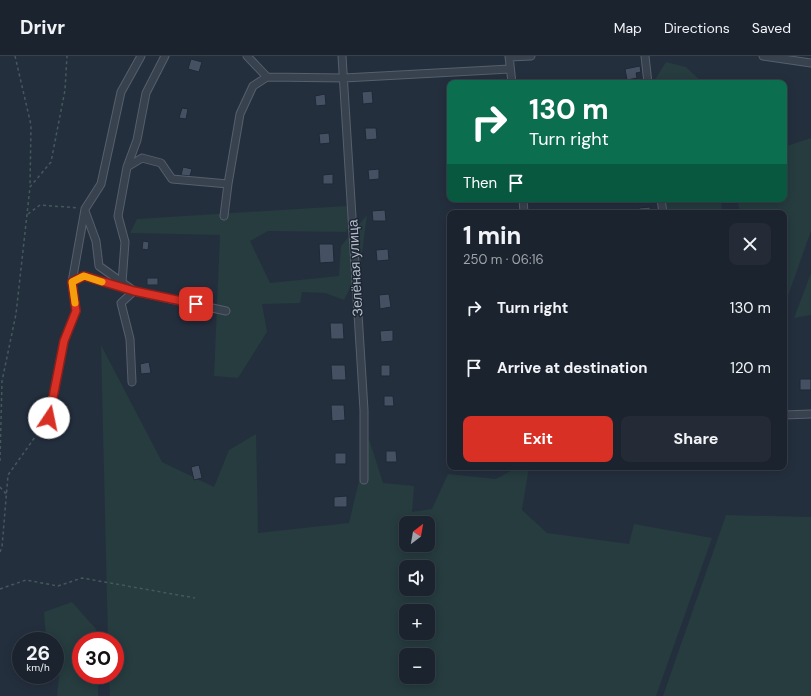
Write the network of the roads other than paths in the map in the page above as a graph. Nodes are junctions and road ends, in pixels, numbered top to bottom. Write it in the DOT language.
graph roads {
  1 [pos="141,56"];
  2 [pos="165,56"];
  3 [pos="247,56"];
  4 [pos="342,56"];
  5 [pos="531,56"];
  6 [pos="645,56"];
  7 [pos="763,56"];
  8 [pos="510,57"];
  9 [pos="811,63"];
  10 [pos="510,69"];
  11 [pos="267,77"];
  12 [pos="344,78"];
  13 [pos="512,80"];
  14 [pos="648,80"];
  15 [pos="127,167"];
  16 [pos="228,184"];
  17 [pos="85,209"];
  18 [pos="224,216"];
  19 [pos="72,282"];
  20 [pos="122,283"];
  21 [pos="134,291"];
  22 [pos="226,311"];
  23 [pos="132,382"];
  24 [pos="811,414"];
  25 [pos="787,415"];
  26 [pos="49,418"];
  27 [pos="364,480"];
  1 -- 17 [label="street"];
  2 -- 15 [label="street"];
  3 -- 11 [label="street"];
  4 -- 12 [label="street, Зелёная улица"];
  5 -- 8 [label="street"];
  6 -- 14 [label="street"];
  7 -- 9 [label="street"];
  8 -- 10 [label="street"];
  10 -- 12 [label="street"];
  10 -- 13 [label="street"];
  11 -- 12 [label="street"];
  11 -- 16 [label="street"];
  12 -- 27 [label="street, Зелёная улица"];
  15 -- 16 [label="street"];
  15 -- 20 [label="street"];
  16 -- 18 [label="street"];
  17 -- 19 [label="street"];
  17 -- 20 [label="street"];
  19 -- 21 [label="street"];
  19 -- 26 [label="street"];
  20 -- 21 [label="street"];
  21 -- 22 [label="street"];
  21 -- 23 [label="street"];
  24 -- 25 [label="street"];
}
